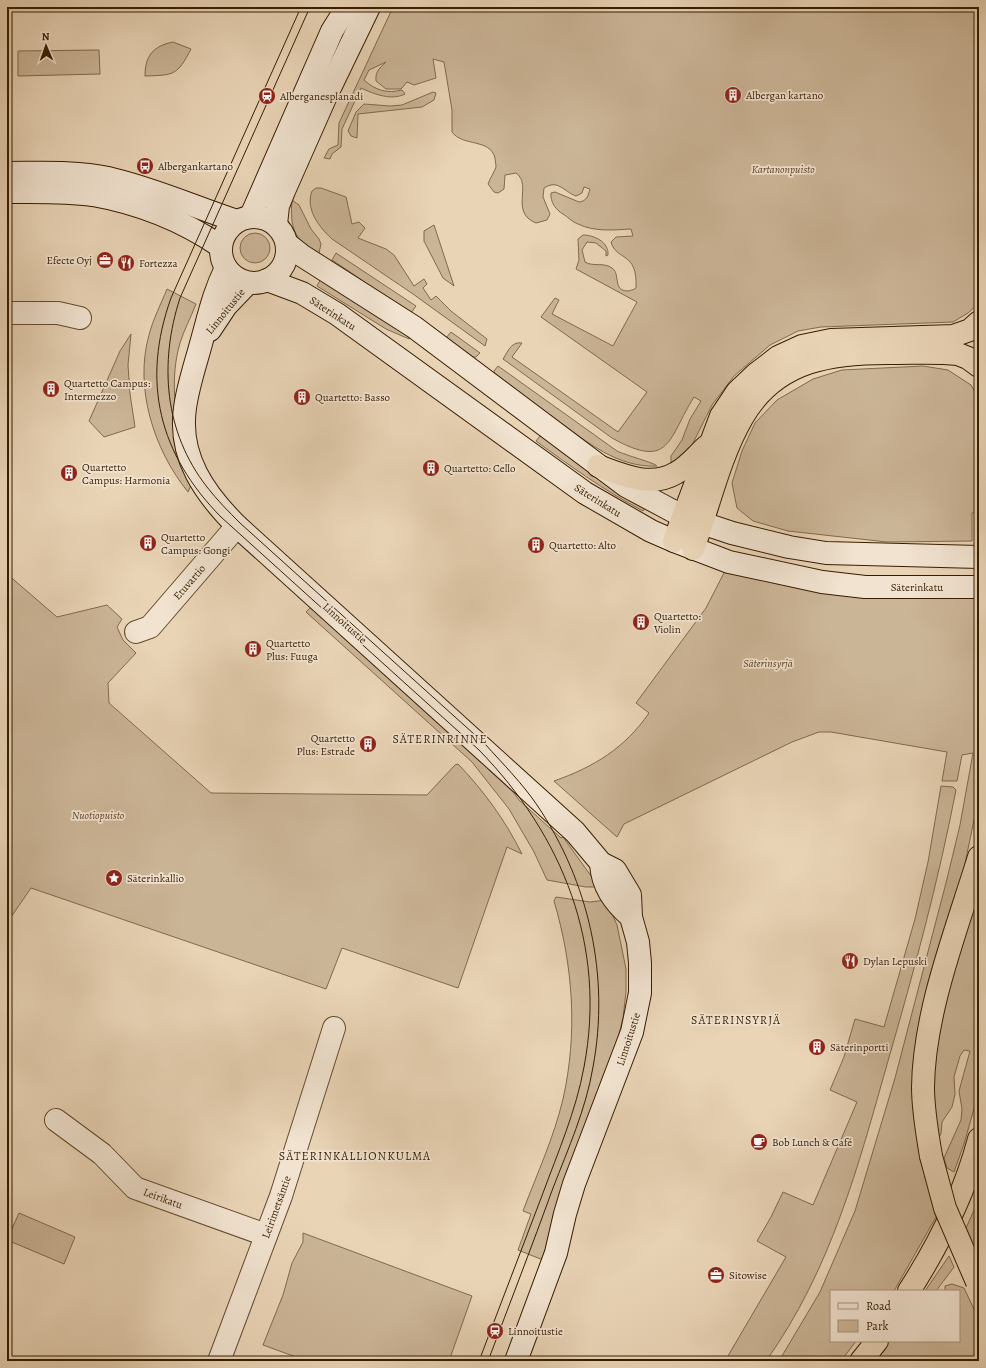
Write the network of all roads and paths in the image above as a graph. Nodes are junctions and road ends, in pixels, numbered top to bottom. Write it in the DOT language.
graph roads {
  1 [pos="358,9"];
  2 [pos="7,173"];
  3 [pos="7,192"];
  4 [pos="244,218"];
  5 [pos="276,224"];
  6 [pos="287,244"];
  7 [pos="220,246"];
  8 [pos="226,268"];
  9 [pos="258,282"];
  10 [pos="7,313"];
  11 [pos="80,318"];
  12 [pos="979,322"];
  13 [pos="203,339"];
  14 [pos="979,366"];
  15 [pos="710,443"];
  16 [pos="598,466"];
  17 [pos="693,521"];
  18 [pos="237,526"];
  19 [pos="683,545"];
  20 [pos="979,557"];
  21 [pos="979,587"];
  22 [pos="136,632"];
  23 [pos="979,857"];
  24 [pos="334,1028"];
  25 [pos="56,1120"];
  26 [pos="979,1139"];
  27 [pos="979,1178"];
  28 [pos="266,1235"];
  29 [pos="978,1284"];
  30 [pos="910,1290"];
  31 [pos="918,1290"];
  32 [pos="219,1361"];
  33 [pos="516,1361"];
  1 -- 4 [label="street"];
  1 -- 5 [label="street"];
  2 -- 4 [label="street"];
  3 -- 7 [label="street"];
  4 -- 5 [label="street"];
  4 -- 7 [label="street"];
  5 -- 6 [label="street"];
  6 -- 9 [label="street"];
  6 -- 16 [label="street"];
  7 -- 8 [label="street"];
  8 -- 9 [label="street"];
  8 -- 13 [label="street, Linnoitustie"];
  9 -- 13 [label="street, Linnoitustie"];
  9 -- 19 [label="street, Säterinkatu"];
  10 -- 11 [label="street"];
  12 -- 15 [label="highway"];
  13 -- 18 [label="street, Linnoitustie"];
  14 -- 17 [label="highway"];
  15 -- 16 [label="highway"];
  15 -- 17 [label="highway"];
  16 -- 17 [label="street"];
  17 -- 19 [label="highway"];
  17 -- 20 [label="street"];
  18 -- 22 [label="street, Etuvartio"];
  18 -- 33 [label="street, Linnoitustie"];
  19 -- 21 [label="street, Säterinkatu"];
  23 -- 29 [label="highway, bridge"];
  24 -- 28 [label="street, Leirimetsäntie"];
  25 -- 28 [label="street, Leirikatu"];
  26 -- 30 [label="highway"];
  27 -- 31 [label="highway"];
  28 -- 32 [label="street, Leirimetsäntie"];
}
